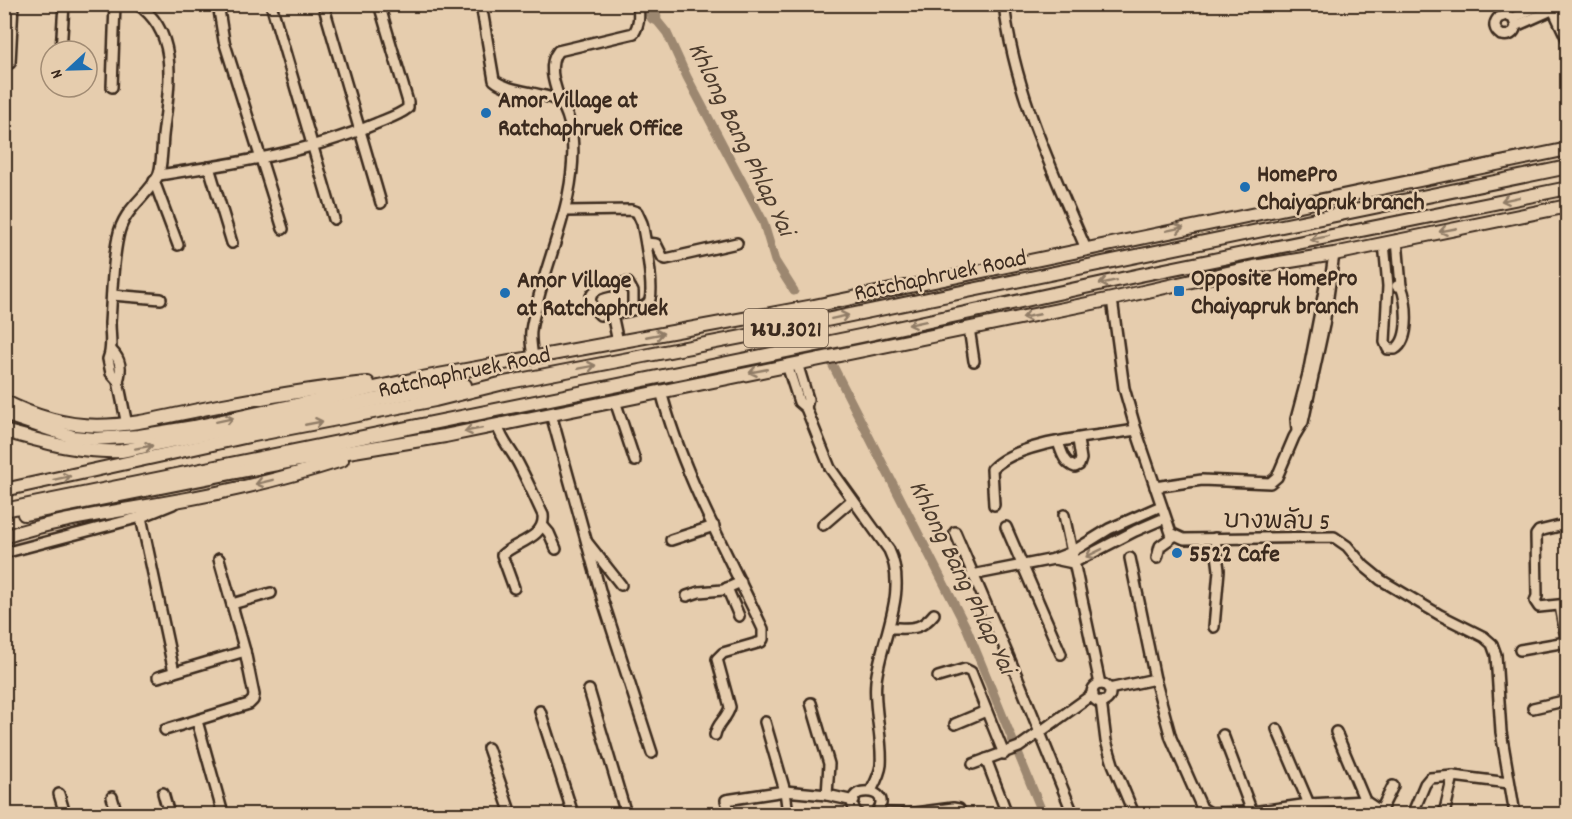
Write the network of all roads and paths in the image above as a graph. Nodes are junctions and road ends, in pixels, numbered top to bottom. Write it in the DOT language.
graph roads {
  1 [pos="13,4"];
  2 [pos="64,4"];
  3 [pos="115,4"];
  4 [pos="137,4"];
  5 [pos="218,4"];
  6 [pos="271,4"];
  7 [pos="323,4"];
  8 [pos="379,4"];
  9 [pos="481,4"];
  10 [pos="638,4"];
  11 [pos="1004,4"];
  12 [pos="1497,4"];
  13 [pos="1543,4"];
  14 [pos="1556,6"];
  15 [pos="1501,15"];
  16 [pos="1568,20"];
  17 [pos="1515,22"];
  18 [pos="62,39"];
  19 [pos="1568,41"];
  20 [pos="10,63"];
  21 [pos="112,87"];
  22 [pos="560,103"];
  23 [pos="360,130"];
  24 [pos="312,145"];
  25 [pos="1568,149"];
  26 [pos="261,158"];
  27 [pos="209,167"];
  28 [pos="1568,167"];
  29 [pos="157,178"];
  30 [pos="1568,188"];
  31 [pos="381,203"];
  32 [pos="1568,206"];
  33 [pos="565,211"];
  34 [pos="334,219"];
  35 [pos="283,229"];
  36 [pos="1397,240"];
  37 [pos="232,243"];
  38 [pos="646,243"];
  39 [pos="737,243"];
  40 [pos="1384,243"];
  41 [pos="178,245"];
  42 [pos="1086,249"];
  43 [pos="1334,254"];
  44 [pos="1254,267"];
  45 [pos="1140,275"];
  46 [pos="1388,286"];
  47 [pos="1401,286"];
  48 [pos="112,295"];
  49 [pos="852,298"];
  50 [pos="162,299"];
  51 [pos="1112,300"];
  52 [pos="633,309"];
  53 [pos="612,314"];
  54 [pos="969,328"];
  55 [pos="773,331"];
  56 [pos="860,336"];
  57 [pos="618,342"];
  58 [pos="533,358"];
  59 [pos="974,361"];
  60 [pos="796,363"];
  61 [pos="411,380"];
  62 [pos="504,383"];
  63 [pos="661,391"];
  64 [pos="4,401"];
  65 [pos="615,401"];
  66 [pos="4,414"];
  67 [pos="551,414"];
  68 [pos="127,425"];
  69 [pos="497,425"];
  70 [pos="1136,430"];
  71 [pos="4,431"];
  72 [pos="1078,440"];
  73 [pos="1058,442"];
  74 [pos="380,448"];
  75 [pos="634,461"];
  76 [pos="1155,487"];
  77 [pos="4,490"];
  78 [pos="180,500"];
  79 [pos="852,500"];
  80 [pos="994,505"];
  81 [pos="1161,506"];
  82 [pos="4,510"];
  83 [pos="1064,515"];
  84 [pos="4,518"];
  85 [pos="141,518"];
  86 [pos="1165,518"];
  87 [pos="1568,524"];
  88 [pos="823,525"];
  89 [pos="1120,525"];
  90 [pos="543,526"];
  91 [pos="714,526"];
  92 [pos="1006,527"];
  93 [pos="955,532"];
  94 [pos="6,536"];
  95 [pos="1126,536"];
  96 [pos="1174,536"];
  97 [pos="1215,538"];
  98 [pos="670,540"];
  99 [pos="586,541"];
  100 [pos="556,549"];
  101 [pos="1072,552"];
  102 [pos="4,553"];
  103 [pos="1130,558"];
  104 [pos="1158,558"];
  105 [pos="219,559"];
  106 [pos="1054,560"];
  107 [pos="1073,563"];
  108 [pos="1022,567"];
  109 [pos="972,575"];
  110 [pos="741,582"];
  111 [pos="621,585"];
  112 [pos="514,588"];
  113 [pos="727,588"];
  114 [pos="271,593"];
  115 [pos="687,596"];
  116 [pos="232,604"];
  117 [pos="1564,605"];
  118 [pos="934,614"];
  119 [pos="739,616"];
  120 [pos="1214,627"];
  121 [pos="890,628"];
  122 [pos="1567,645"];
  123 [pos="1520,650"];
  124 [pos="245,651"];
  125 [pos="1061,654"];
  126 [pos="174,672"];
  127 [pos="158,677"];
  128 [pos="938,677"];
  129 [pos="1155,679"];
  130 [pos="1104,686"];
  131 [pos="589,690"];
  132 [pos="1093,694"];
  133 [pos="1568,700"];
  134 [pos="1101,701"];
  135 [pos="811,703"];
  136 [pos="1533,708"];
  137 [pos="540,711"];
  138 [pos="986,711"];
  139 [pos="197,721"];
  140 [pos="765,722"];
  141 [pos="955,724"];
  142 [pos="1277,729"];
  143 [pos="165,730"];
  144 [pos="1039,732"];
  145 [pos="1336,732"];
  146 [pos="715,735"];
  147 [pos="1223,735"];
  148 [pos="488,748"];
  149 [pos="652,753"];
  150 [pos="1004,754"];
  151 [pos="986,759"];
  152 [pos="973,764"];
  153 [pos="1453,776"];
  154 [pos="1509,783"];
  155 [pos="1393,786"];
  156 [pos="871,791"];
  157 [pos="785,792"];
  158 [pos="59,794"];
  159 [pos="163,794"];
  160 [pos="827,795"];
  161 [pos="112,797"];
  162 [pos="854,801"];
  163 [pos="1365,801"];
  164 [pos="1309,804"];
  165 [pos="1414,810"];
  166 [pos="1252,812"];
  167 [pos="1379,813"];
  168 [pos="65,814"];
  169 [pos="117,814"];
  170 [pos="169,814"];
  171 [pos="224,814"];
  172 [pos="511,814"];
  173 [pos="573,814"];
  174 [pos="626,814"];
  175 [pos="729,814"];
  176 [pos="788,814"];
  177 [pos="858,814"];
  178 [pos="876,814"];
  179 [pos="907,814"];
  180 [pos="961,814"];
  181 [pos="1007,814"];
  182 [pos="1073,814"];
  183 [pos="1134,814"];
  184 [pos="1444,814"];
  185 [pos="1515,814"];
  1 -- 20 [label="street"];
  2 -- 18 [label="street"];
  3 -- 21 [label="street"];
  4 -- 29 [label="street"];
  5 -- 26 [label="street"];
  6 -- 24 [label="street"];
  7 -- 23 [label="street"];
  8 -- 23 [label="street"];
  9 -- 22 [label="street"];
  10 -- 22 [label="street"];
  11 -- 42 [label="street"];
  12 -- 15 [label="street"];
  13 -- 17 [label="street"];
  14 -- 16 [label="street"];
  14 -- 17 [label="street"];
  14 -- 19 [label="street"];
  15 -- 17 [label="street"];
  15 -- 17 [label="street"];
  22 -- 33 [label="street"];
  23 -- 24 [label="street"];
  23 -- 31 [label="street"];
  24 -- 26 [label="street"];
  24 -- 34 [label="street"];
  42 -- 25 [label="main road, Ratchaphruek Road / นบ.3021, one-way"];
  26 -- 27 [label="street"];
  26 -- 35 [label="street"];
  27 -- 29 [label="street"];
  27 -- 37 [label="street"];
  55 -- 28 [label="main road, Ratchaphruek Road / นบ.3021, one-way"];
  29 -- 41 [label="street"];
  29 -- 48 [label="street"];
  30 -- 45 [label="main road, Ratchaphruek Road / นบ.3021, one-way"];
  32 -- 36 [label="main road, นบ.3021, one-way"];
  33 -- 38 [label="street"];
  33 -- 58 [label="street"];
  36 -- 40 [label="main road, นบ.3021"];
  36 -- 47 [label="street"];
  38 -- 39 [label="street"];
  38 -- 52 [label="street"];
  40 -- 43 [label="main road, นบ.3021"];
  40 -- 46 [label="street"];
  42 -- 49 [label="main road, Ratchaphruek Road / นบ.3021"];
  43 -- 44 [label="main road, นบ.3021"];
  43 -- 76 [label="street"];
  44 -- 45 [label="main road"];
  44 -- 51 [label="main road, นบ.3021"];
  45 -- 56 [label="main road, Ratchaphruek Road / นบ.3021, one-way"];
  46 -- 47 [label="street"];
  46 -- 47 [label="street"];
  48 -- 50 [label="street"];
  48 -- 68 [label="street"];
  49 -- 55 [label="main road"];
  57 -- 49 [label="main road, Ratchaphruek Road / นบ.3021, one-way"];
  51 -- 54 [label="main road, นบ.3021, one-way"];
  51 -- 70 [label="street"];
  52 -- 53 [label="street"];
  52 -- 53 [label="street"];
  53 -- 57 [label="street"];
  54 -- 59 [label="street"];
  54 -- 60 [label="main road, นบ.3021"];
  62 -- 55 [label="main road, Ratchaphruek Road / นบ.3021, one-way"];
  56 -- 60 [label="main road"];
  56 -- 82 [label="main road, Ratchaphruek Road / นบ.3021"];
  57 -- 58 [label="main road, Ratchaphruek Road / นบ.3021"];
  58 -- 61 [label="main road, Ratchaphruek Road / นบ.3021"];
  60 -- 63 [label="main road, นบ.3021, one-way"];
  60 -- 79 [label="street"];
  66 -- 61 [label="main road, one-way"];
  61 -- 68 [label="main road"];
  71 -- 62 [label="main road, one-way"];
  77 -- 62 [label="main road, Ratchaphruek Road / นบ.3021, one-way"];
  63 -- 65 [label="main road, นบ.3021"];
  63 -- 91 [label="street"];
  64 -- 68 [label="main road"];
  65 -- 67 [label="main road, นบ.3021"];
  65 -- 75 [label="street"];
  67 -- 69 [label="main road, นบ.3021"];
  67 -- 99 [label="street"];
  69 -- 74 [label="main road, นบ.3021, one-way"];
  69 -- 90 [label="street"];
  70 -- 72 [label="street"];
  70 -- 76 [label="street"];
  72 -- 73 [label="street"];
  72 -- 73 [label="street"];
  73 -- 80 [label="street"];
  74 -- 78 [label="main road, one-way"];
  74 -- 84 [label="main road"];
  76 -- 81 [label="street"];
  78 -- 85 [label="street"];
  78 -- 94 [label="main road"];
  79 -- 88 [label="street"];
  79 -- 121 [label="street"];
  81 -- 86 [label="street"];
  81 -- 89 [label="street"];
  83 -- 101 [label="street"];
  85 -- 102 [label="street"];
  85 -- 126 [label="street"];
  86 -- 95 [label="street"];
  86 -- 96 [label="street"];
  87 -- 117 [label="street"];
  89 -- 95 [label="street"];
  89 -- 101 [label="street"];
  90 -- 100 [label="street"];
  90 -- 112 [label="street"];
  91 -- 98 [label="street"];
  91 -- 110 [label="street"];
  92 -- 108 [label="street"];
  93 -- 109 [label="street"];
  95 -- 107 [label="street, one-way"];
  96 -- 97 [label="street, บางพลับ 5"];
  96 -- 104 [label="street"];
  97 -- 120 [label="street"];
  97 -- 154 [label="street, บางพลับ 5"];
  99 -- 111 [label="street"];
  99 -- 149 [label="street"];
  101 -- 106 [label="street"];
  101 -- 107 [label="street"];
  103 -- 129 [label="street"];
  105 -- 116 [label="street"];
  106 -- 107 [label="street"];
  106 -- 108 [label="street"];
  107 -- 130 [label="street"];
  108 -- 109 [label="street"];
  108 -- 125 [label="street"];
  109 -- 144 [label="street"];
  110 -- 113 [label="street"];
  110 -- 146 [label="street"];
  113 -- 115 [label="street"];
  113 -- 119 [label="street"];
  114 -- 116 [label="street"];
  116 -- 124 [label="street"];
  117 -- 122 [label="street"];
  118 -- 121 [label="street"];
  121 -- 156 [label="street"];
  122 -- 123 [label="street"];
  124 -- 126 [label="street"];
  124 -- 139 [label="street"];
  126 -- 127 [label="street"];
  128 -- 138 [label="street"];
  129 -- 130 [label="street"];
  129 -- 166 [label="street"];
  130 -- 132 [label="street"];
  130 -- 134 [label="street"];
  131 -- 174 [label="street"];
  132 -- 134 [label="street"];
  132 -- 144 [label="street"];
  133 -- 136 [label="street"];
  134 -- 183 [label="street"];
  135 -- 160 [label="street"];
  137 -- 173 [label="street"];
  138 -- 141 [label="street"];
  138 -- 150 [label="street"];
  139 -- 143 [label="street"];
  139 -- 171 [label="street"];
  140 -- 157 [label="street"];
  142 -- 164 [label="street"];
  144 -- 150 [label="street"];
  144 -- 182 [label="street"];
  145 -- 163 [label="street"];
  147 -- 166 [label="street"];
  148 -- 172 [label="street"];
  150 -- 151 [label="street"];
  151 -- 152 [label="street"];
  151 -- 181 [label="street"];
  153 -- 154 [label="street"];
  153 -- 165 [label="street"];
  153 -- 184 [label="street"];
  154 -- 185 [label="street, บางพลับ 5"];
  155 -- 167 [label="street"];
  156 -- 162 [label="street"];
  156 -- 178 [label="street"];
  157 -- 160 [label="street"];
  157 -- 175 [label="street"];
  157 -- 176 [label="street"];
  158 -- 168 [label="street"];
  159 -- 170 [label="street"];
  160 -- 162 [label="street"];
  161 -- 169 [label="street"];
  162 -- 177 [label="street"];
  163 -- 164 [label="street"];
  163 -- 167 [label="street"];
  164 -- 166 [label="street"];
  178 -- 179 [label="street"];
  179 -- 180 [label="street"];
}
